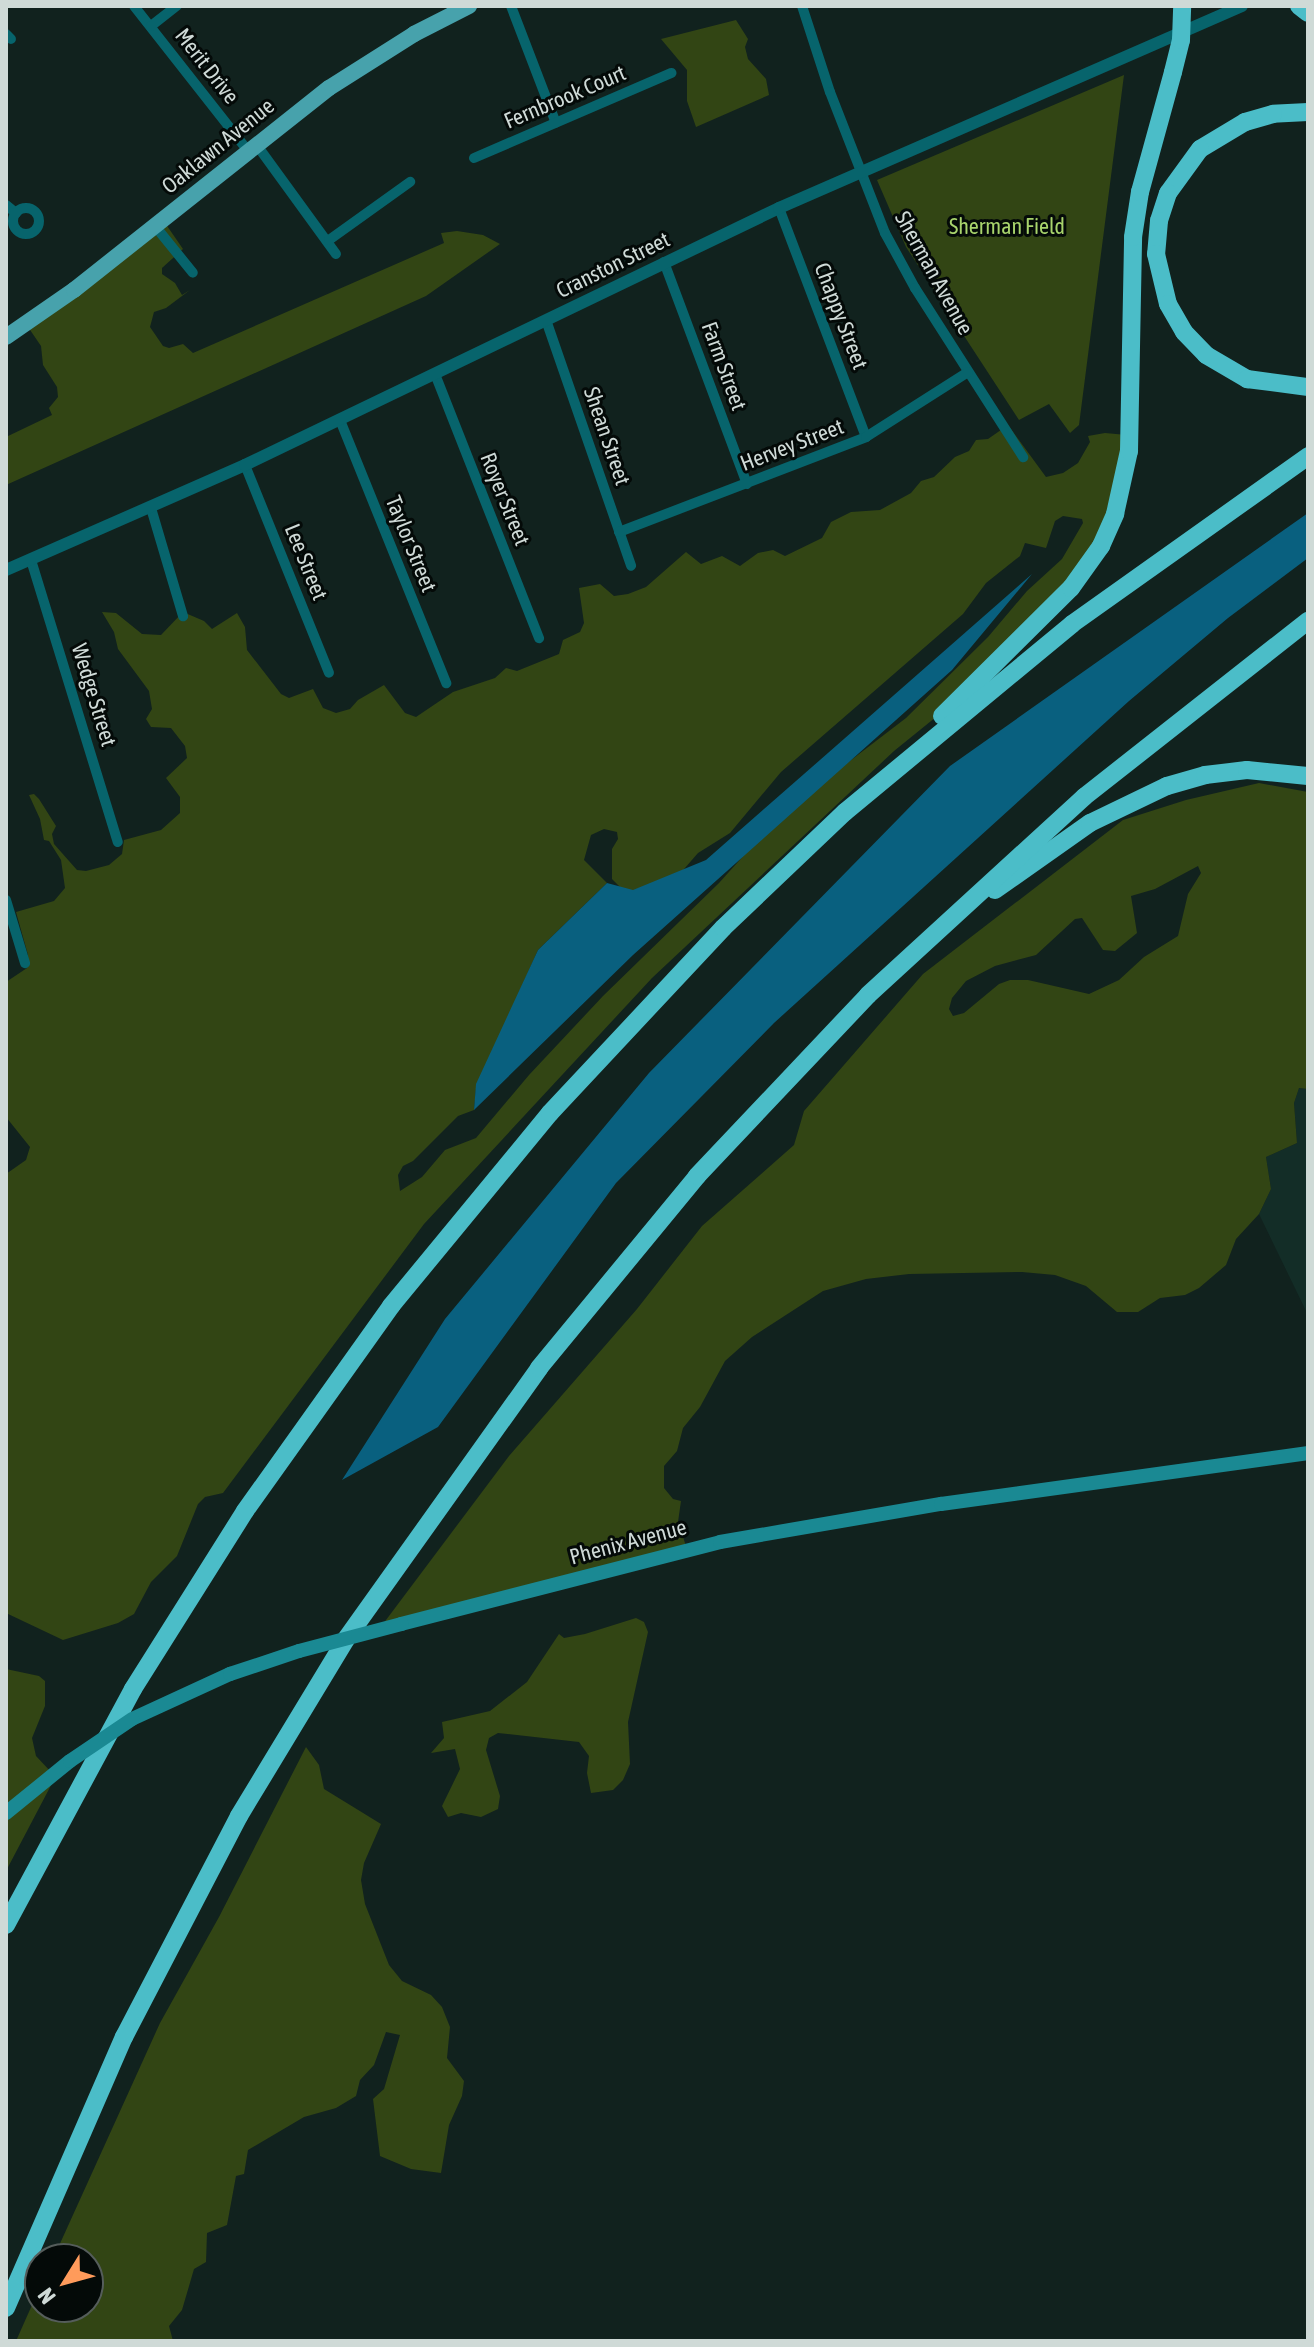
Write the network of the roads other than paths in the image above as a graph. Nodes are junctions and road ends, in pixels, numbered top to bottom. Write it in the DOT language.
graph roads {
  1 [pos="134,6"];
  2 [pos="177,6"];
  3 [pos="469,6"];
  4 [pos="511,6"];
  5 [pos="802,6"];
  6 [pos="1182,6"];
  7 [pos="1242,6"];
  8 [pos="151,26"];
  9 [pos="671,73"];
  10 [pos="1308,112"];
  11 [pos="556,123"];
  12 [pos="252,147"];
  13 [pos="474,158"];
  14 [pos="861,171"];
  15 [pos="410,182"];
  16 [pos="6,205"];
  17 [pos="779,208"];
  18 [pos="16,213"];
  19 [pos="155,226"];
  20 [pos="329,240"];
  21 [pos="336,254"];
  22 [pos="664,262"];
  23 [pos="193,273"];
  24 [pos="546,320"];
  25 [pos="6,337"];
  26 [pos="968,372"];
  27 [pos="435,374"];
  28 [pos="1308,387"];
  29 [pos="340,420"];
  30 [pos="866,437"];
  31 [pos="1308,456"];
  32 [pos="1023,457"];
  33 [pos="245,465"];
  34 [pos="747,484"];
  35 [pos="151,508"];
  36 [pos="619,532"];
  37 [pos="31,560"];
  38 [pos="631,566"];
  39 [pos="6,570"];
  40 [pos="183,616"];
  41 [pos="1308,621"];
  42 [pos="539,638"];
  43 [pos="329,673"];
  44 [pos="446,683"];
  45 [pos="1308,776"];
  46 [pos="845,812"];
  47 [pos="118,842"];
  48 [pos="7,908"];
  49 [pos="25,963"];
  50 [pos="899,965"];
  51 [pos="1308,1453"];
  52 [pos="6,1813"];
  53 [pos="6,1925"];
  54 [pos="6,2308"];
  1 -- 8 [label="street, Merit Drive"];
  2 -- 8 [label="street"];
  3 -- 12 [label="main road, Oaklawn Avenue"];
  4 -- 11 [label="street"];
  5 -- 14 [label="street, Sherman Avenue"];
  6 -- 46 [label="highway, bridge"];
  7 -- 14 [label="street, Cranston Street"];
  8 -- 12 [label="street, Merit Drive"];
  9 -- 11 [label="street, Fernbrook Court"];
  10 -- 28 [label="highway"];
  11 -- 13 [label="street, Fernbrook Court"];
  12 -- 19 [label="main road, Oaklawn Avenue"];
  12 -- 20 [label="street, Merit Drive"];
  14 -- 17 [label="street, Cranston Street"];
  14 -- 26 [label="street, Sherman Avenue"];
  15 -- 20 [label="street"];
  16 -- 18 [label="street"];
  17 -- 22 [label="street, Cranston Street"];
  17 -- 30 [label="street, Chappy Street"];
  19 -- 23 [label="street"];
  19 -- 25 [label="main road, Oaklawn Avenue"];
  20 -- 21 [label="street, Merit Drive"];
  22 -- 24 [label="street, Cranston Street"];
  22 -- 34 [label="street, Farm Street"];
  24 -- 27 [label="street, Cranston Street"];
  24 -- 36 [label="street, Shean Street"];
  26 -- 30 [label="street, Hervey Street"];
  26 -- 32 [label="street, Sherman Avenue"];
  27 -- 29 [label="street, Cranston Street"];
  27 -- 42 [label="street, Royer Street"];
  29 -- 33 [label="street, Cranston Street"];
  29 -- 44 [label="street, Taylor Street"];
  30 -- 34 [label="street, Hervey Street"];
  31 -- 46 [label="highway"];
  33 -- 35 [label="street, Cranston Street"];
  33 -- 43 [label="street, Lee Street"];
  34 -- 36 [label="street, Hervey Street"];
  35 -- 37 [label="street, Cranston Street"];
  35 -- 40 [label="street"];
  36 -- 38 [label="street, Shean Street"];
  37 -- 39 [label="street, Cranston Street"];
  37 -- 47 [label="street, Wedge Street"];
  41 -- 50 [label="highway"];
  45 -- 50 [label="highway"];
  46 -- 53 [label="highway"];
  48 -- 49 [label="street"];
  50 -- 54 [label="highway"];
  51 -- 52 [label="main road, Phenix Avenue, bridge"];
}
